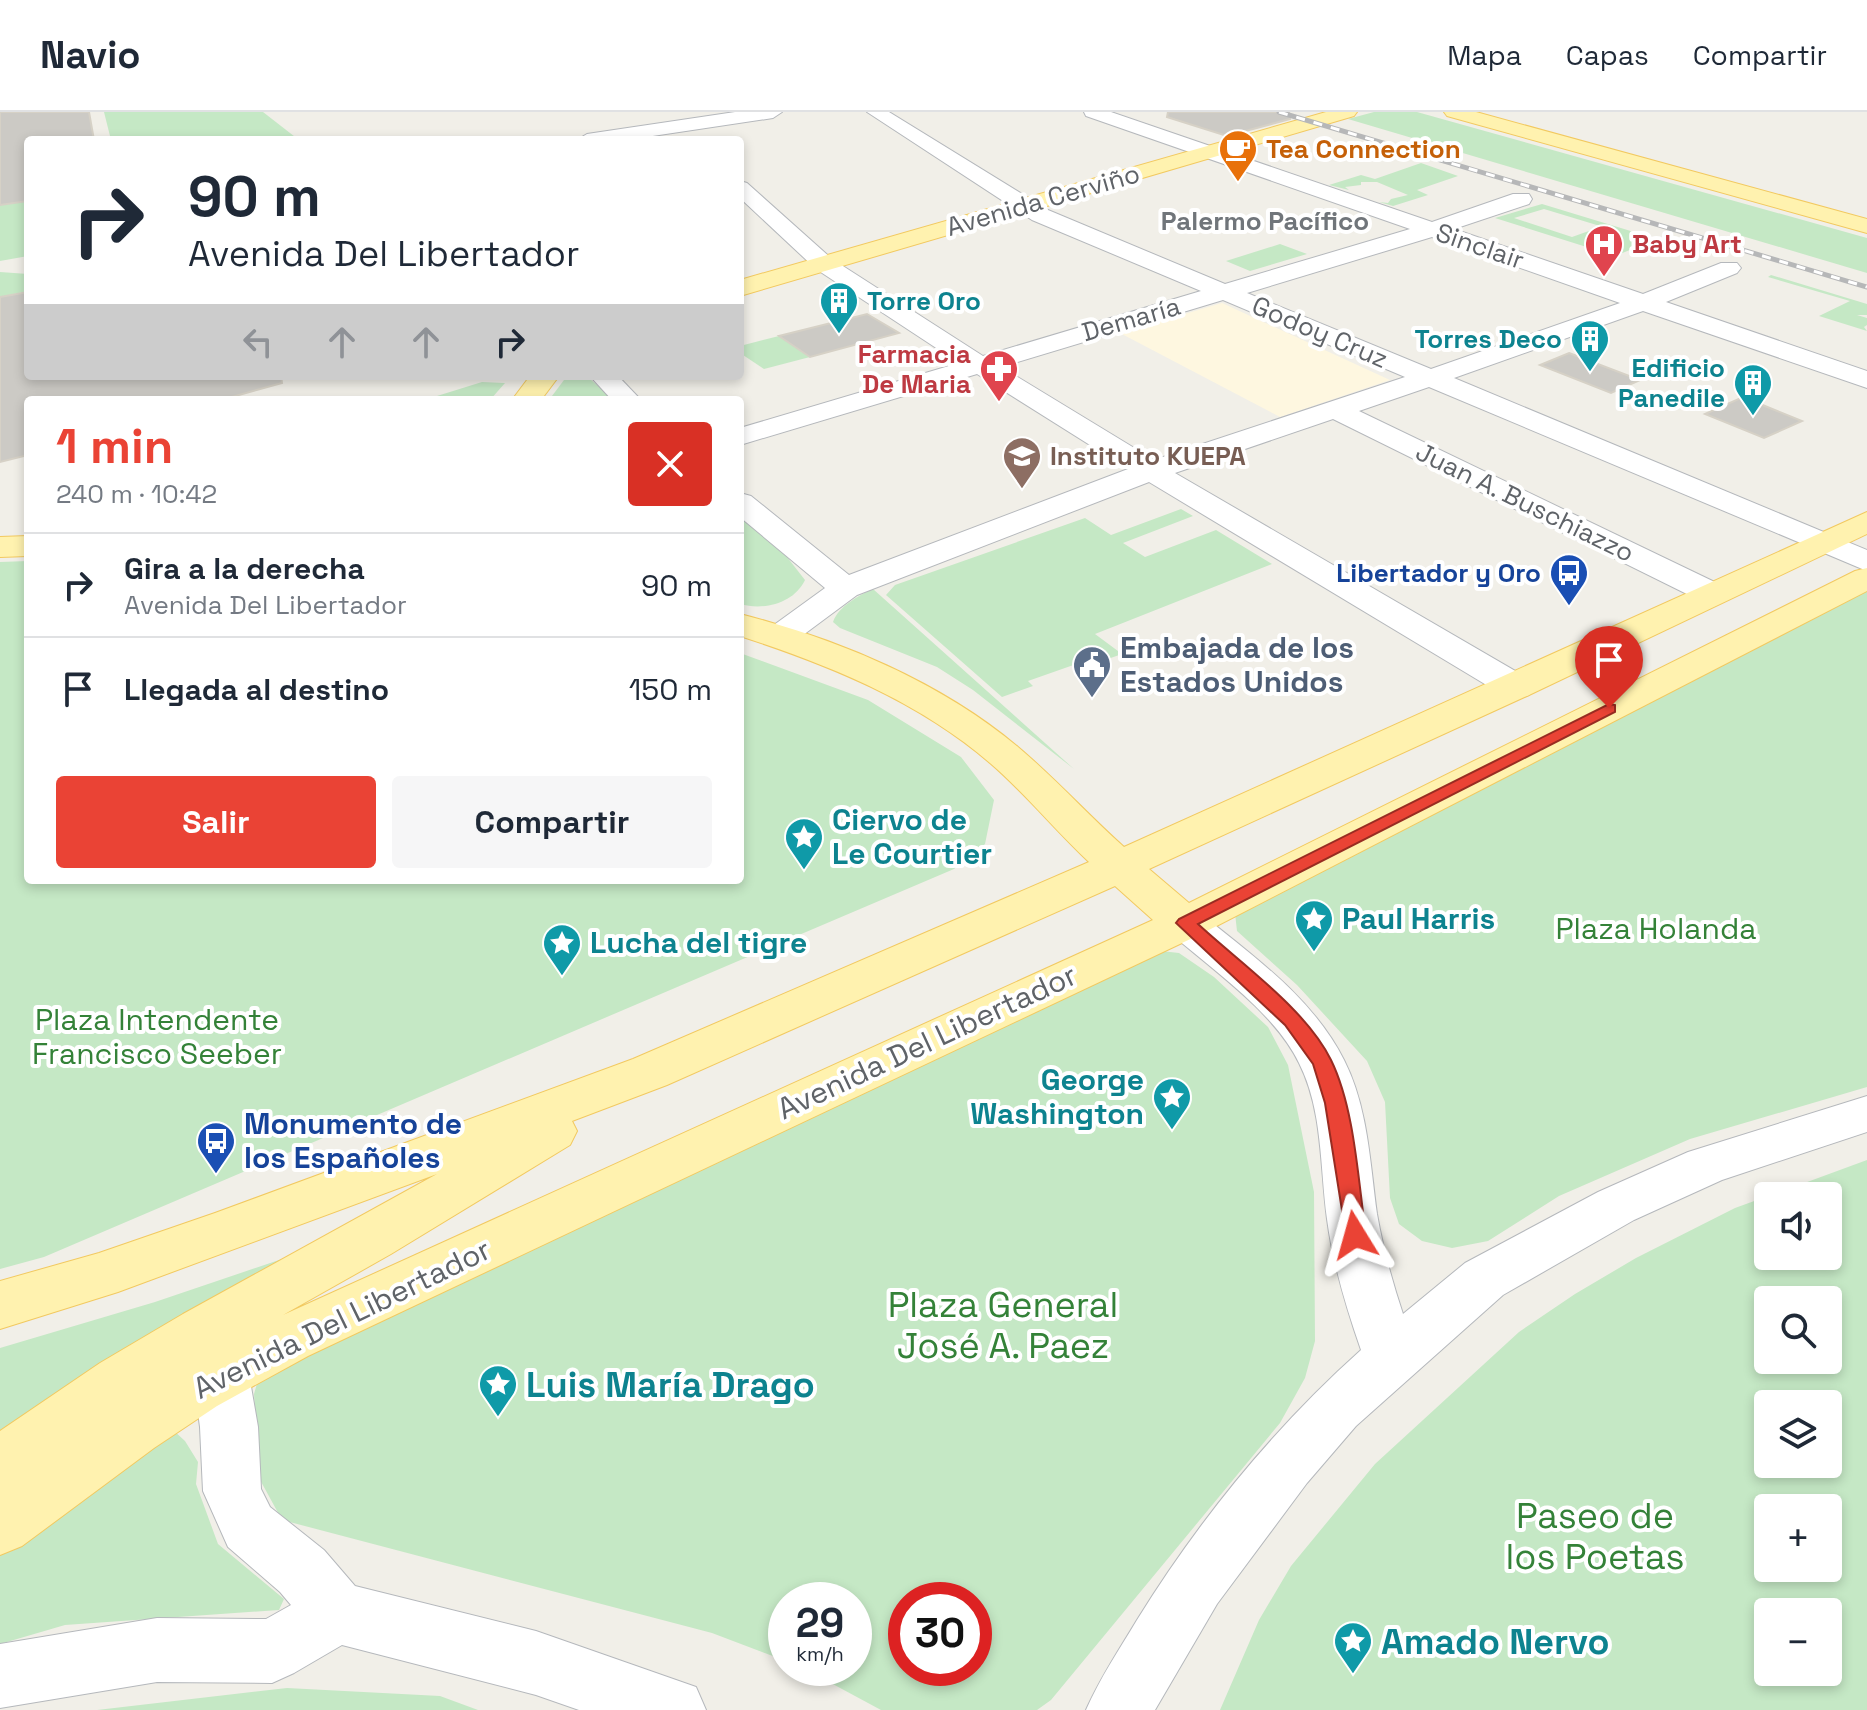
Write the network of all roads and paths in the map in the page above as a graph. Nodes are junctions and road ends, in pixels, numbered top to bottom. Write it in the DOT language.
graph roads {
  1 [pos="655,112"];
  2 [pos="773,112"];
  3 [pos="876,112"];
  4 [pos="1093,112"];
  5 [pos="1347,112"];
  6 [pos="1454,112"];
  7 [pos="680,134"];
  8 [pos="649,136"];
  9 [pos="1209,152"];
  10 [pos="744,191"];
  11 [pos="1521,199"];
  12 [pos="1024,206"];
  13 [pos="1867,226"];
  14 [pos="1431,230"];
  15 [pos="824,264"];
  16 [pos="1729,268"];
  17 [pos="744,287"];
  18 [pos="1225,292"];
  19 [pos="1642,303"];
  20 [pos="980,365"];
  21 [pos="1430,378"];
  22 [pos="542,380"];
  23 [pos="607,380"];
  24 [pos="1867,380"];
  25 [pos="529,396"];
  26 [pos="623,396"];
  27 [pos="1336,410"];
  28 [pos="744,436"];
  29 [pos="1151,471"];
  30 [pos="744,505"];
  31 [pos="1867,522"];
  32 [pos="1824,543"];
  33 [pos="24,546"];
  34 [pos="0,547"];
  35 [pos="1867,561"];
  36 [pos="1867,578"];
  37 [pos="845,588"];
  38 [pos="1713,594"];
  39 [pos="744,626"];
  40 [pos="779,637"];
  41 [pos="1516,687"];
  42 [pos="1118,866"];
  43 [pos="1185,923"];
  44 [pos="650,1072"];
  45 [pos="1867,1114"];
  46 [pos="0,1305"];
  47 [pos="1391,1357"];
  48 [pos="221,1375"];
  49 [pos="0,1466"];
  50 [pos="0,1525"];
  51 [pos="337,1613"];
  52 [pos="0,1676"];
  53 [pos="673,1710"];
  54 [pos="1119,1710"];
  1 -- 7 [label="street"];
  2 -- 7 [label="street"];
  3 -- 12 [label="street, Godoy Cruz"];
  4 -- 9 [label="street, Sinclair"];
  5 -- 9 [label="main road, Avenida Cerviño"];
  6 -- 13 [label="main road"];
  7 -- 8 [label="street"];
  9 -- 12 [label="main road, Avenida Cerviño"];
  9 -- 14 [label="street, Sinclair"];
  10 -- 15 [label="street"];
  11 -- 14 [label="street, Demaría"];
  12 -- 15 [label="main road, Avenida Cerviño"];
  12 -- 18 [label="street, Godoy Cruz"];
  14 -- 18 [label="street, Demaría"];
  14 -- 19 [label="street, Sinclair"];
  15 -- 17 [label="main road, Avenida Cerviño"];
  15 -- 20 [label="street"];
  16 -- 19 [label="street"];
  18 -- 20 [label="street, Demaría"];
  18 -- 21 [label="street, Godoy Cruz"];
  19 -- 21 [label="street"];
  19 -- 24 [label="street, Sinclair"];
  20 -- 28 [label="street, Demaría"];
  20 -- 29 [label="street"];
  21 -- 27 [label="street"];
  21 -- 32 [label="street, Godoy Cruz"];
  22 -- 25 [label="main road"];
  23 -- 26 [label="street"];
  27 -- 29 [label="street"];
  27 -- 38 [label="street, Juan A. Buschiazzo"];
  29 -- 37 [label="street"];
  29 -- 41 [label="street"];
  30 -- 37 [label="street"];
  31 -- 32 [label="main road, Avenida Del Libertador"];
  32 -- 35 [label="street, Godoy Cruz"];
  32 -- 38 [label="main road, Avenida Del Libertador"];
  33 -- 34 [label="main road"];
  36 -- 43 [label="main road, Avenida Del Libertador"];
  37 -- 40 [label="street"];
  38 -- 41 [label="main road, Avenida Del Libertador"];
  39 -- 40 [label="main road"];
  40 -- 42 [label="main road"];
  41 -- 42 [label="main road, Avenida Del Libertador"];
  42 -- 43 [label="main road"];
  42 -- 44 [label="main road, Avenida Del Libertador"];
  43 -- 47 [label="street"];
  43 -- 48 [label="main road, Avenida Del Libertador"];
  44 -- 46 [label="main road, Avenida Del Libertador"];
  44 -- 49 [label="main road, Avenida Del Libertador"];
  45 -- 47 [label="street"];
  47 -- 54 [label="street"];
  48 -- 50 [label="main road, Avenida Del Libertador"];
  48 -- 51 [label="street"];
  51 -- 52 [label="street"];
  51 -- 53 [label="street"];
}
